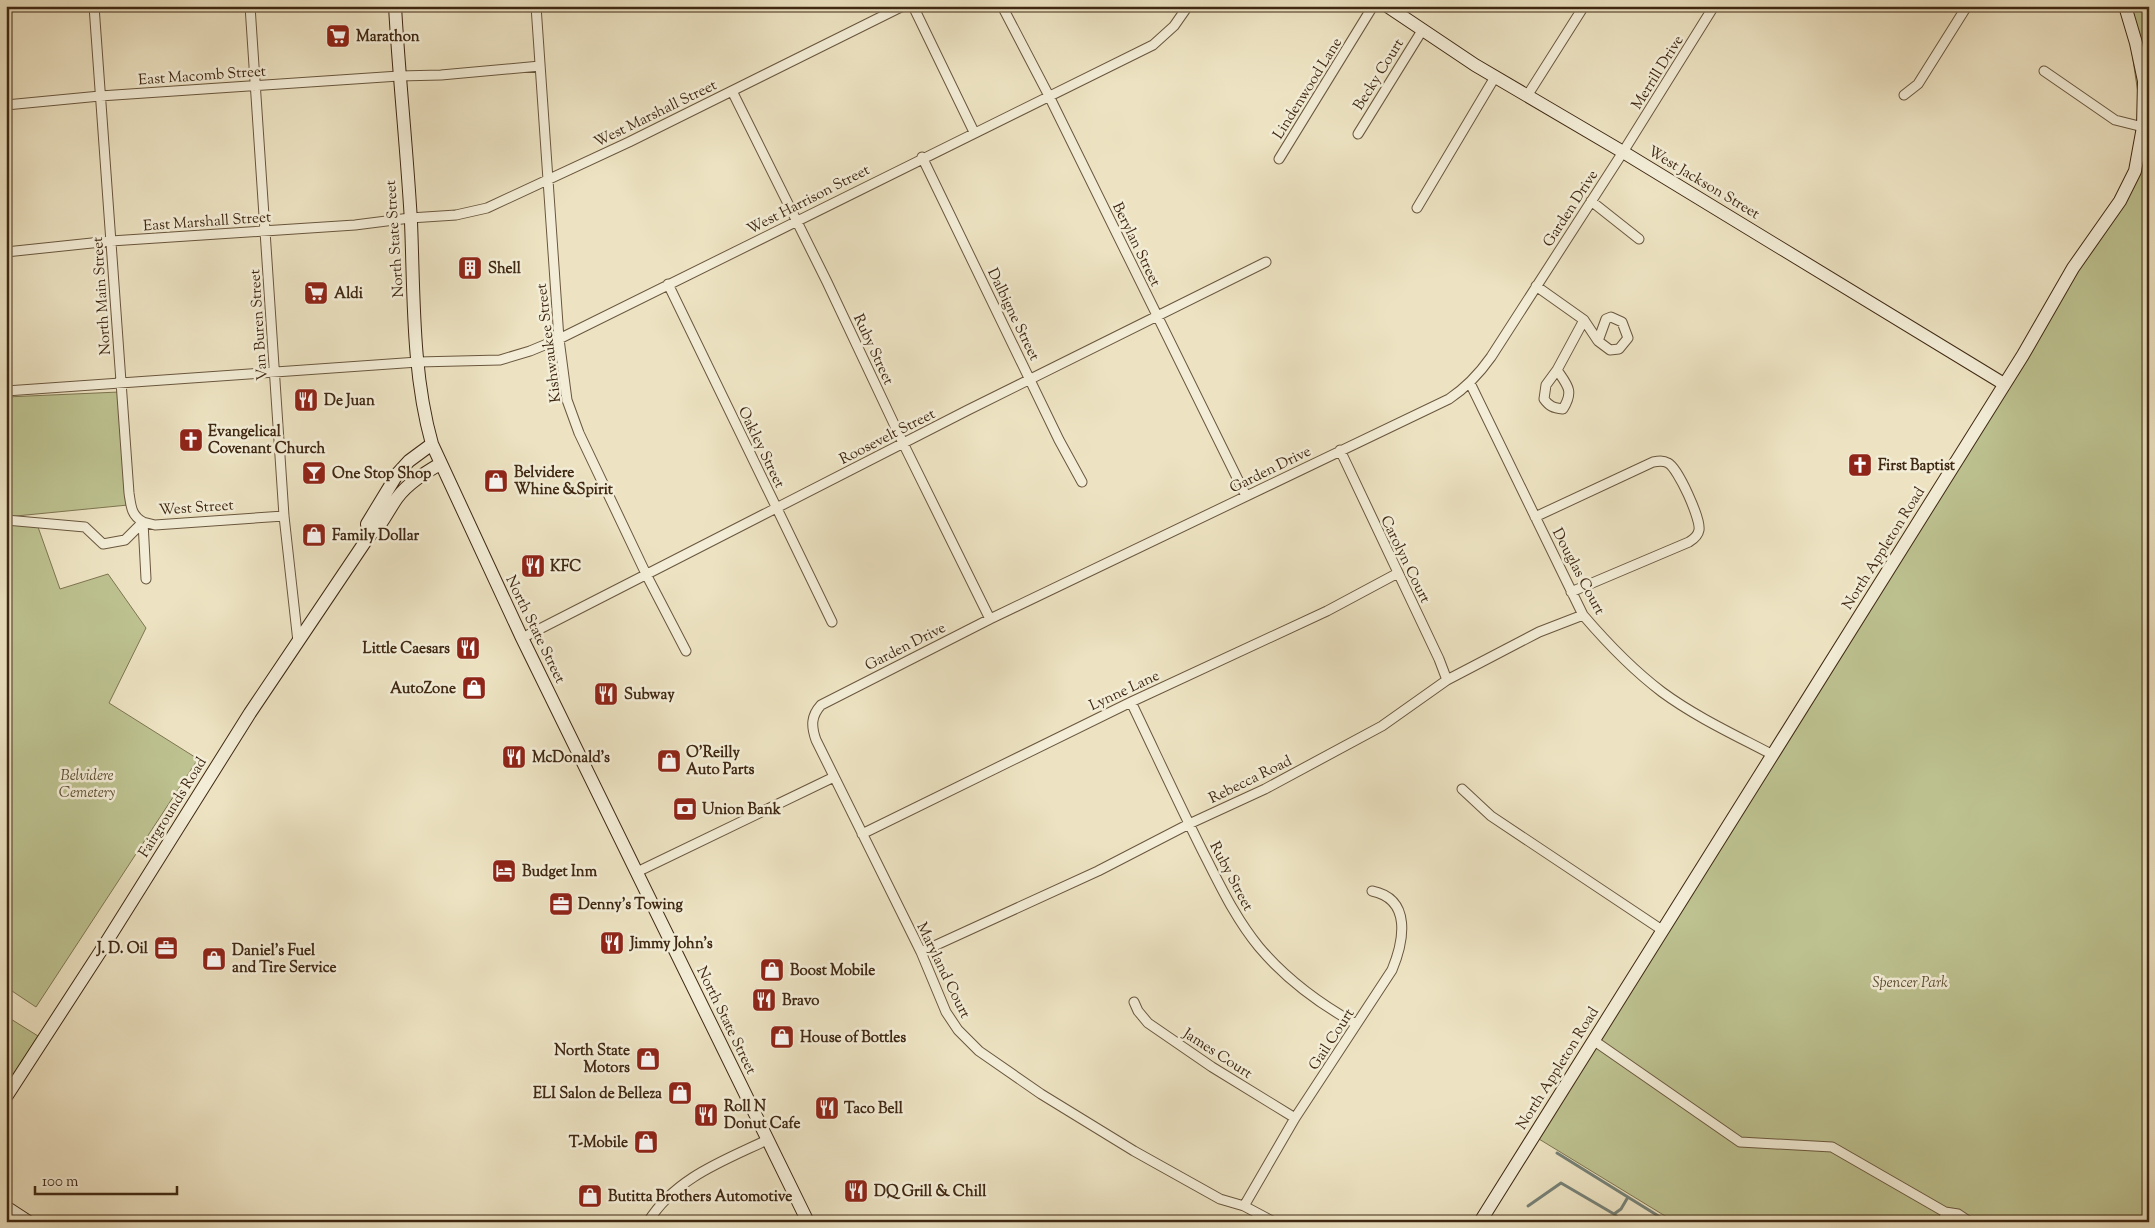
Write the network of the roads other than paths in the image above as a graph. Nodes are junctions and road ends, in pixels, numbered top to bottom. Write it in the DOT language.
graph roads {
  1 [pos="94,6"];
  2 [pos="250,6"];
  3 [pos="394,6"];
  4 [pos="536,6"];
  5 [pos="903,6"];
  6 [pos="913,6"];
  7 [pos="1002,6"];
  8 [pos="1188,6"];
  9 [pos="1373,6"];
  10 [pos="1388,6"];
  11 [pos="1584,6"];
  12 [pos="1714,6"];
  13 [pos="1968,6"];
  14 [pos="2125,6"];
  15 [pos="1422,30"];
  16 [pos="540,66"];
  17 [pos="2044,71"];
  18 [pos="399,76"];
  19 [pos="1495,77"];
  20 [pos="255,85"];
  21 [pos="732,90"];
  22 [pos="100,96"];
  23 [pos="1049,96"];
  24 [pos="1527,96"];
  25 [pos="1904,96"];
  26 [pos="6,105"];
  27 [pos="2143,127"];
  28 [pos="974,132"];
  29 [pos="1358,134"];
  30 [pos="1624,152"];
  31 [pos="922,157"];
  32 [pos="1279,159"];
  33 [pos="547,180"];
  34 [pos="1591,201"];
  35 [pos="1417,208"];
  36 [pos="410,218"];
  37 [pos="796,220"];
  38 [pos="266,232"];
  39 [pos="1639,239"];
  40 [pos="111,241"];
  41 [pos="6,252"];
  42 [pos="1266,262"];
  43 [pos="668,284"];
  44 [pos="1536,286"];
  45 [pos="1156,315"];
  46 [pos="1584,320"];
  47 [pos="559,339"];
  48 [pos="1598,340"];
  49 [pos="418,362"];
  50 [pos="1557,370"];
  51 [pos="275,373"];
  52 [pos="1030,378"];
  53 [pos="120,382"];
  54 [pos="1470,383"];
  55 [pos="2004,384"];
  56 [pos="6,391"];
  57 [pos="903,443"];
  58 [pos="432,444"];
  59 [pos="1340,450"];
  60 [pos="440,464"];
  61 [pos="1082,482"];
  62 [pos="1246,496"];
  63 [pos="777,508"];
  64 [pos="284,516"];
  65 [pos="1535,517"];
  66 [pos="6,520"];
  67 [pos="143,522"];
  68 [pos="369,536"];
  69 [pos="1398,573"];
  70 [pos="647,576"];
  71 [pos="146,579"];
  72 [pos="1571,592"];
  73 [pos="1583,615"];
  74 [pos="990,619"];
  75 [pos="832,622"];
  76 [pos="522,638"];
  77 [pos="298,642"];
  78 [pos="686,651"];
  79 [pos="1447,680"];
  80 [pos="830,700"];
  81 [pos="1131,702"];
  82 [pos="1771,754"];
  83 [pos="834,777"];
  84 [pos="1462,789"];
  85 [pos="1189,824"];
  86 [pos="862,834"];
  87 [pos="637,872"];
  88 [pos="1372,891"];
  89 [pos="1662,930"];
  90 [pos="921,952"];
  91 [pos="1134,1002"];
  92 [pos="1356,1024"];
  93 [pos="1594,1040"];
  94 [pos="6,1097"];
  95 [pos="1295,1118"];
  96 [pos="768,1140"];
  97 [pos="1244,1206"];
  98 [pos="6,1207"];
  99 [pos="1944,1212"];
  100 [pos="30,1222"];
  101 [pos="648,1222"];
  102 [pos="808,1222"];
  103 [pos="1274,1222"];
  104 [pos="1480,1222"];
  105 [pos="1944,1222"];
  106 [pos="1970,1222"];
  1 -- 22 [label="street, North Main Street"];
  2 -- 20 [label="street, Van Buren Street"];
  3 -- 18 [label="main road, North State Street"];
  4 -- 16 [label="street, Kishwaukee Street"];
  5 -- 21 [label="street, West Marshall Street"];
  6 -- 28 [label="street"];
  7 -- 23 [label="street, Berylan Street"];
  8 -- 23 [label="street, West Harrison Street"];
  9 -- 32 [label="street, Lindenwood Lane"];
  10 -- 15 [label="main road, West Jackson Street"];
  11 -- 24 [label="street"];
  12 -- 30 [label="street, Merrill Drive"];
  13 -- 25 [label="street"];
  14 -- 27 [label="main road, North Appleton Road"];
  15 -- 19 [label="main road, West Jackson Street"];
  15 -- 29 [label="street, Becky Court"];
  16 -- 18 [label="street, East Macomb Street"];
  16 -- 33 [label="street, Kishwaukee Street"];
  17 -- 27 [label="street"];
  18 -- 20 [label="street, East Macomb Street"];
  18 -- 36 [label="main road, North State Street"];
  19 -- 24 [label="main road, West Jackson Street"];
  19 -- 35 [label="street"];
  20 -- 22 [label="street, East Macomb Street"];
  20 -- 38 [label="street, Van Buren Street"];
  21 -- 33 [label="street, West Marshall Street"];
  21 -- 37 [label="street, Ruby Street"];
  22 -- 26 [label="street, East Macomb Street"];
  22 -- 40 [label="street, North Main Street"];
  23 -- 28 [label="street, West Harrison Street"];
  23 -- 45 [label="street, Berylan Street"];
  24 -- 30 [label="main road, West Jackson Street"];
  27 -- 55 [label="main road, North Appleton Road"];
  28 -- 31 [label="street, West Harrison Street"];
  30 -- 34 [label="street, Garden Drive"];
  30 -- 55 [label="main road, West Jackson Street"];
  31 -- 37 [label="street, West Harrison Street"];
  31 -- 52 [label="street, Dalbigne Street"];
  33 -- 36 [label="street, West Marshall Street"];
  33 -- 47 [label="street, Kishwaukee Street"];
  34 -- 39 [label="street"];
  34 -- 44 [label="street, Garden Drive"];
  36 -- 38 [label="street, East Marshall Street"];
  36 -- 49 [label="main road, North State Street"];
  37 -- 43 [label="street, West Harrison Street"];
  37 -- 57 [label="street, Ruby Street"];
  38 -- 40 [label="street, East Marshall Street"];
  38 -- 51 [label="street, Van Buren Street"];
  40 -- 41 [label="street, East Marshall Street"];
  40 -- 53 [label="street, North Main Street"];
  42 -- 45 [label="street, Roosevelt Street"];
  43 -- 47 [label="street, West Harrison Street"];
  43 -- 63 [label="street, Oakley Street"];
  44 -- 46 [label="street"];
  44 -- 54 [label="street, Garden Drive"];
  45 -- 52 [label="street, Roosevelt Street"];
  45 -- 62 [label="street, Berylan Street"];
  46 -- 48 [label="street"];
  46 -- 50 [label="street"];
  47 -- 49 [label="street, West Harrison Street"];
  47 -- 70 [label="street, Kishwaukee Street"];
  49 -- 51 [label="street, West Harrison Street"];
  49 -- 58 [label="main road, North State Street"];
  51 -- 53 [label="street, West Harrison Street"];
  51 -- 64 [label="street, Van Buren Street"];
  52 -- 57 [label="street, Roosevelt Street"];
  52 -- 61 [label="street, Dalbigne Street"];
  53 -- 56 [label="street, West Harrison Street"];
  53 -- 67 [label="street, North Main Street"];
  54 -- 59 [label="street, Garden Drive"];
  54 -- 65 [label="street, Douglas Court"];
  55 -- 82 [label="main road, North Appleton Road"];
  57 -- 63 [label="street, Roosevelt Street"];
  57 -- 74 [label="street, Ruby Street"];
  58 -- 60 [label="main road, North State Street"];
  58 -- 68 [label="main road, Fairgrounds Road"];
  59 -- 62 [label="street, Garden Drive"];
  59 -- 69 [label="street, Carolyn Court"];
  60 -- 68 [label="main road, Fairgrounds Road"];
  60 -- 76 [label="main road, North State Street"];
  62 -- 74 [label="street, Garden Drive"];
  63 -- 70 [label="street, Roosevelt Street"];
  63 -- 75 [label="street, Oakley Street"];
  64 -- 67 [label="street, West Street"];
  64 -- 77 [label="street, Van Buren Street"];
  65 -- 72 [label="street, Douglas Court"];
  65 -- 72 [label="street"];
  66 -- 67 [label="street, West Street"];
  67 -- 71 [label="street, North Main Street"];
  68 -- 77 [label="main road, Fairgrounds Road"];
  69 -- 79 [label="street, Carolyn Court"];
  69 -- 81 [label="street, Lynne Lane"];
  70 -- 76 [label="street, Roosevelt Street"];
  70 -- 78 [label="street, Kishwaukee Street"];
  72 -- 73 [label="street, Douglas Court"];
  73 -- 79 [label="street, Rebecca Road"];
  73 -- 82 [label="street, Douglas Court"];
  74 -- 80 [label="street, Garden Drive"];
  76 -- 87 [label="main road, North State Street"];
  77 -- 94 [label="main road, Fairgrounds Road"];
  79 -- 85 [label="street, Rebecca Road"];
  80 -- 83 [label="street, Maryland Court"];
  81 -- 85 [label="street, Ruby Street"];
  81 -- 86 [label="street, Lynne Lane"];
  82 -- 89 [label="main road, North Appleton Road"];
  83 -- 86 [label="street, Maryland Court"];
  83 -- 87 [label="street"];
  84 -- 89 [label="street"];
  85 -- 90 [label="street, Rebecca Road"];
  85 -- 92 [label="street, Ruby Street"];
  86 -- 90 [label="street, Maryland Court"];
  87 -- 96 [label="main road, North State Street"];
  88 -- 92 [label="street, Gail Court"];
  89 -- 93 [label="main road, North Appleton Road"];
  90 -- 97 [label="street, Maryland Court"];
  91 -- 95 [label="street, James Court"];
  92 -- 95 [label="street, Gail Court"];
  93 -- 99 [label="street"];
  93 -- 104 [label="main road, North Appleton Road"];
  95 -- 97 [label="street, Gail Court"];
  96 -- 101 [label="street"];
  96 -- 102 [label="main road, North State Street"];
  97 -- 103 [label="street, Maryland Court"];
  98 -- 100 [label="main road"];
  99 -- 105 [label="street"];
  99 -- 106 [label="street"];
}
